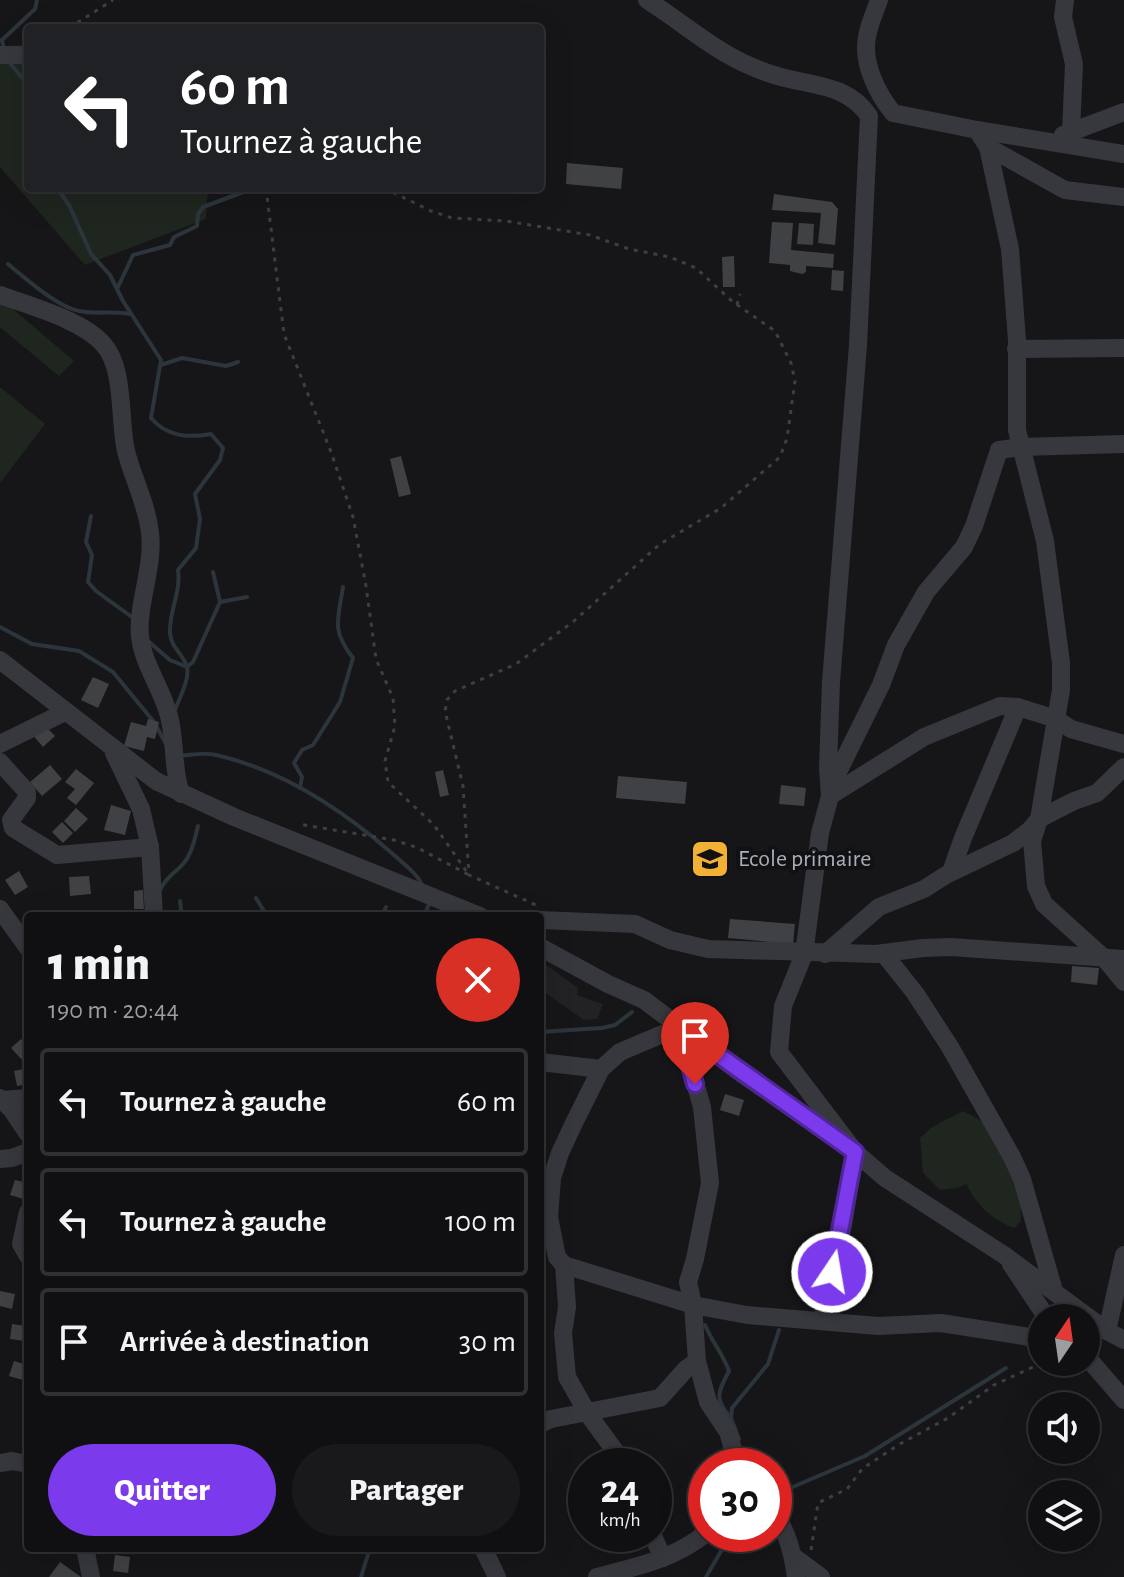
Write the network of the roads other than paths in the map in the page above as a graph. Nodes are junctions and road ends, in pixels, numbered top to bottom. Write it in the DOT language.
graph roads {
  1 [pos="647,0"];
  2 [pos="879,0"];
  3 [pos="1065,0"];
  4 [pos="0,55"];
  5 [pos="22,55"];
  6 [pos="1124,112"];
  7 [pos="977,130"];
  8 [pos="1071,132"];
  9 [pos="1046,141"];
  10 [pos="988,147"];
  11 [pos="1124,154"];
  12 [pos="1124,197"];
  13 [pos="0,295"];
  14 [pos="1124,348"];
  15 [pos="1016,349"];
  16 [pos="1124,444"];
  17 [pos="1021,447"];
  18 [pos="0,660"];
  19 [pos="1018,707"];
  20 [pos="65,712"];
  21 [pos="1056,719"];
  22 [pos="0,744"];
  23 [pos="1124,744"];
  24 [pos="111,747"];
  25 [pos="0,762"];
  26 [pos="1124,767"];
  27 [pos="181,794"];
  28 [pos="830,796"];
  29 [pos="1039,819"];
  30 [pos="150,847"];
  31 [pos="951,872"];
  32 [pos="0,909"];
  33 [pos="154,912"];
  34 [pos="470,912"];
  35 [pos="544,913"];
  36 [pos="24,942"];
  37 [pos="544,949"];
  38 [pos="804,954"];
  39 [pos="825,954"];
  40 [pos="884,954"];
  41 [pos="1114,959"];
  42 [pos="1124,982"];
  43 [pos="679,1027"];
  44 [pos="544,1062"];
  45 [pos="601,1069"];
  46 [pos="24,1098"];
  47 [pos="1,1099"];
  48 [pos="24,1129"];
  49 [pos="855,1152"];
  50 [pos="24,1154"];
  51 [pos="0,1159"];
  52 [pos="1004,1255"];
  53 [pos="1124,1255"];
  54 [pos="564,1265"];
  55 [pos="1054,1291"];
  56 [pos="1037,1304"];
  57 [pos="693,1305"];
  58 [pos="822,1320"];
  59 [pos="1107,1331"];
  60 [pos="1028,1338"];
  61 [pos="1124,1340"];
  62 [pos="697,1361"];
  63 [pos="1100,1372"];
  64 [pos="1124,1400"];
  65 [pos="588,1414"];
  66 [pos="544,1422"];
  67 [pos="613,1448"];
  68 [pos="732,1448"];
  69 [pos="0,1463"];
  70 [pos="24,1463"];
  71 [pos="792,1544"];
  72 [pos="688,1546"];
  73 [pos="86,1552"];
  74 [pos="485,1552"];
  75 [pos="660,1552"];
  76 [pos="663,1558"];
  77 [pos="805,1570"];
  78 [pos="91,1577"];
  79 [pos="497,1577"];
  80 [pos="597,1577"];
  1 -- 28 [label="street"];
  2 -- 7 [label="street"];
  3 -- 8 [label="street"];
  4 -- 5 [label="street"];
  6 -- 8 [label="street"];
  7 -- 9 [label="street"];
  7 -- 10 [label="street"];
  8 -- 9 [label="street"];
  9 -- 11 [label="street"];
  10 -- 12 [label="street"];
  10 -- 15 [label="street"];
  13 -- 27 [label="street"];
  14 -- 15 [label="street"];
  15 -- 17 [label="street"];
  16 -- 17 [label="street"];
  17 -- 21 [label="street"];
  17 -- 28 [label="street"];
  18 -- 20 [label="street"];
  19 -- 21 [label="street"];
  19 -- 28 [label="street"];
  19 -- 31 [label="street"];
  20 -- 22 [label="street"];
  20 -- 24 [label="street"];
  21 -- 23 [label="street"];
  21 -- 29 [label="street"];
  24 -- 27 [label="street"];
  24 -- 30 [label="street"];
  25 -- 30 [label="street"];
  26 -- 29 [label="street"];
  27 -- 34 [label="street"];
  28 -- 38 [label="street"];
  29 -- 31 [label="street"];
  29 -- 41 [label="street"];
  30 -- 33 [label="street"];
  31 -- 39 [label="street"];
  32 -- 36 [label="street"];
  35 -- 38 [label="street"];
  37 -- 43 [label="street"];
  38 -- 39 [label="street"];
  38 -- 49 [label="street"];
  39 -- 40 [label="street"];
  40 -- 41 [label="street"];
  40 -- 55 [label="street"];
  41 -- 42 [label="street"];
  43 -- 45 [label="street"];
  43 -- 49 [label="street"];
  43 -- 57 [label="street"];
  44 -- 45 [label="street"];
  45 -- 54 [label="street"];
  46 -- 47 [label="street"];
  47 -- 48 [label="street"];
  49 -- 52 [label="street"];
  49 -- 58 [label="street"];
  50 -- 51 [label="street"];
  52 -- 55 [label="street"];
  52 -- 56 [label="street"];
  53 -- 59 [label="street"];
  54 -- 57 [label="street"];
  54 -- 65 [label="street"];
  55 -- 59 [label="street"];
  57 -- 58 [label="street"];
  57 -- 62 [label="street"];
  58 -- 60 [label="street"];
  59 -- 61 [label="street"];
  62 -- 65 [label="street"];
  62 -- 68 [label="street"];
  63 -- 64 [label="street"];
  65 -- 66 [label="street"];
  65 -- 67 [label="street"];
  69 -- 70 [label="street"];
  71 -- 77 [label="street"];
  72 -- 76 [label="street"];
  73 -- 78 [label="street"];
  74 -- 79 [label="street"];
  75 -- 76 [label="street"];
  76 -- 80 [label="street"];
}
